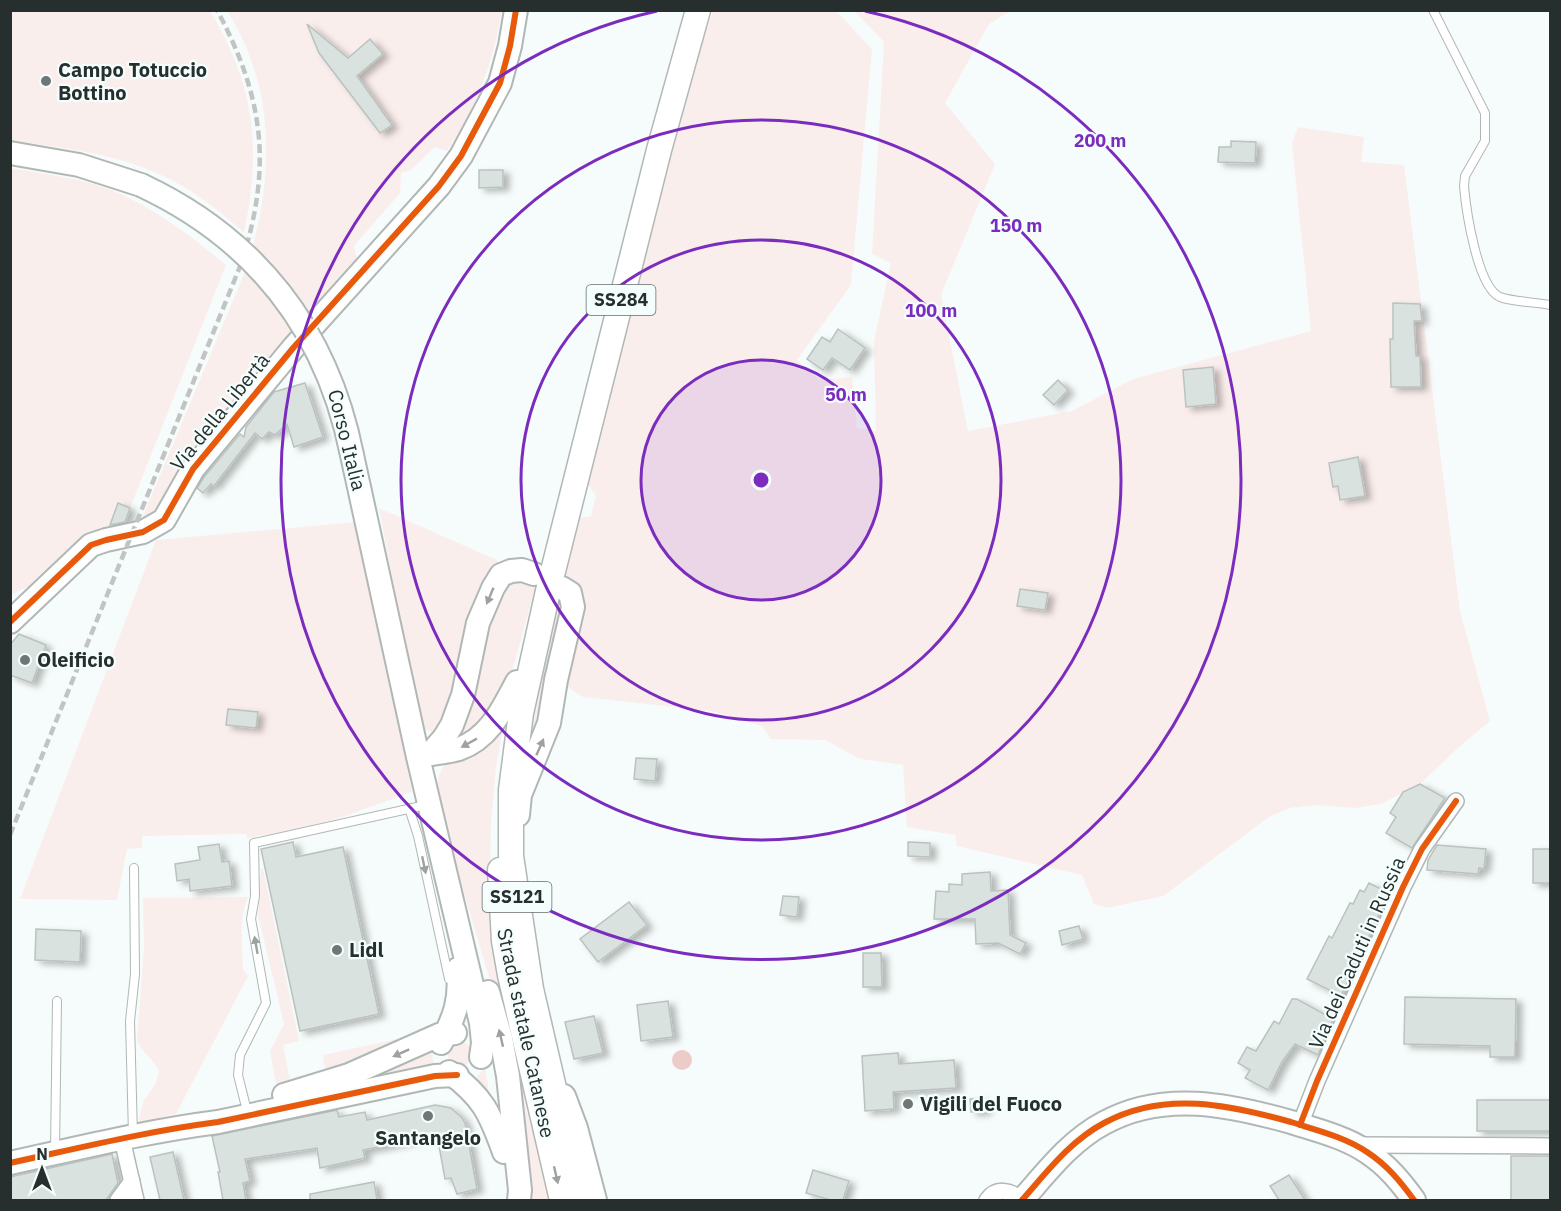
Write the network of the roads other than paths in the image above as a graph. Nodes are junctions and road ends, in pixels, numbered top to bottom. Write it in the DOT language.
graph roads {
  1 [pos="516,10"];
  2 [pos="698,10"];
  3 [pos="1433,10"];
  4 [pos="10,153"];
  5 [pos="1551,305"];
  6 [pos="548,585"];
  7 [pos="11,622"];
  8 [pos="518,682"];
  9 [pos="424,755"];
  10 [pos="1456,801"];
  11 [pos="423,812"];
  12 [pos="134,868"];
  13 [pos="452,905"];
  14 [pos="57,1001"];
  15 [pos="457,1007"];
  16 [pos="448,1037"];
  17 [pos="482,1053"];
  18 [pos="547,1055"];
  19 [pos="453,1074"];
  20 [pos="246,1107"];
  21 [pos="1300,1125"];
  22 [pos="182,1126"];
  23 [pos="128,1138"];
  24 [pos="1356,1145"];
  25 [pos="1551,1146"];
  26 [pos="504,1152"];
  27 [pos="55,1153"];
  28 [pos="10,1162"];
  29 [pos="132,1181"];
  30 [pos="118,1200"];
  31 [pos="136,1200"];
  32 [pos="512,1200"];
  33 [pos="519,1200"];
  34 [pos="562,1200"];
  35 [pos="580,1200"];
  36 [pos="595,1200"];
  37 [pos="987,1200"];
  38 [pos="1022,1200"];
  39 [pos="1414,1200"];
  1 -- 7 [label="street, Via della Libertà"];
  2 -- 6 [label="main road, SS284"];
  3 -- 5 [label="lane"];
  4 -- 9 [label="street, Corso Italia, bridge"];
  6 -- 8 [label="main road, Strada statale Catanese / SS121"];
  6 -- 9 [label="street, one-way"];
  18 -- 6 [label="main road, Strada statale Catanese / SS121, one-way"];
  8 -- 9 [label="street, one-way"];
  8 -- 34 [label="main road, Strada statale Catanese / SS121, one-way"];
  9 -- 11 [label="street, Corso Italia"];
  10 -- 21 [label="street, Via dei Caduti in Russia"];
  11 -- 13 [label="street, Corso Italia"];
  11 -- 15 [label="lane, one-way"];
  20 -- 11 [label="lane, one-way"];
  33 -- 11 [label="street, one-way"];
  12 -- 23 [label="lane"];
  13 -- 15 [label="street"];
  13 -- 17 [label="street"];
  14 -- 27 [label="lane"];
  15 -- 16 [label="street"];
  16 -- 17 [label="street"];
  16 -- 19 [label="street"];
  16 -- 20 [label="street, one-way"];
  17 -- 19 [label="street"];
  17 -- 26 [label="street"];
  18 -- 35 [label="main road, Strada statale Catanese / SS121"];
  18 -- 36 [label="street"];
  19 -- 22 [label="street"];
  19 -- 26 [label="street"];
  20 -- 22 [label="street"];
  21 -- 24 [label="street"];
  21 -- 38 [label="street"];
  22 -- 23 [label="street"];
  23 -- 27 [label="street"];
  23 -- 29 [label="street"];
  24 -- 25 [label="street"];
  24 -- 39 [label="street"];
  26 -- 32 [label="street"];
  27 -- 28 [label="street"];
  29 -- 30 [label="street"];
  29 -- 31 [label="street"];
  37 -- 38 [label="street"];
}
